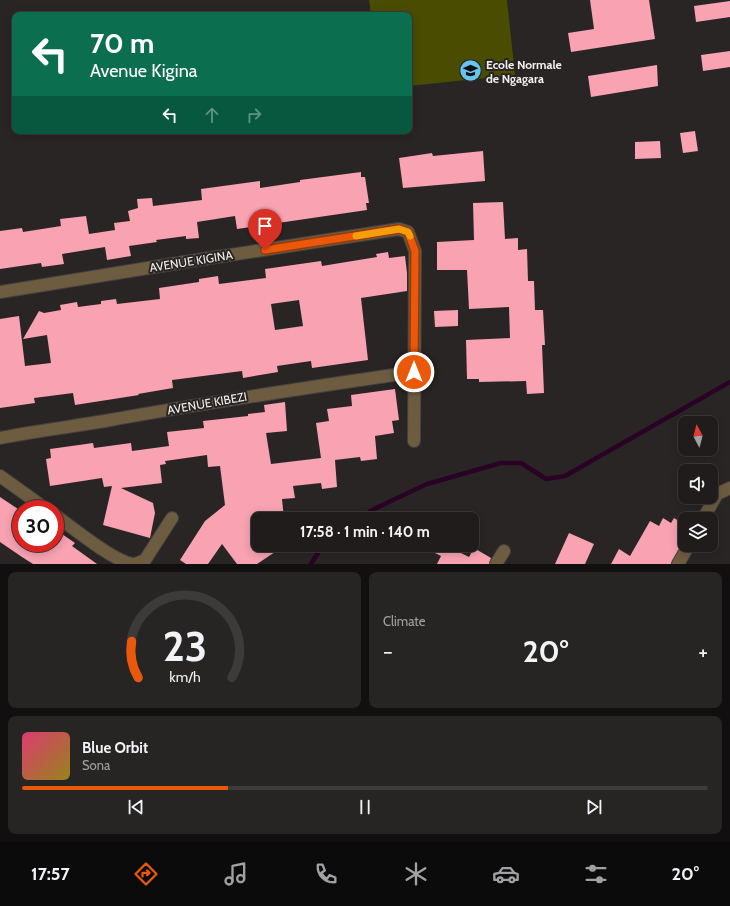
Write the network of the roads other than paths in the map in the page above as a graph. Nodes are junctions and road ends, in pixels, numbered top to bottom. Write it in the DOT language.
graph roads {
  1 [pos="0,292"];
  2 [pos="414,372"];
  3 [pos="0,438"];
  4 [pos="414,441"];
  5 [pos="0,476"];
  6 [pos="730,488"];
  7 [pos="33,500"];
  8 [pos="707,512"];
  9 [pos="172,518"];
  10 [pos="64,521"];
  11 [pos="504,551"];
  12 [pos="685,552"];
  13 [pos="132,564"];
  14 [pos="135,564"];
  15 [pos="496,564"];
  16 [pos="678,564"];
  1 -- 2 [label="street, AVENUE KIGINA"];
  2 -- 3 [label="street, AVENUE KIBEZI"];
  2 -- 4 [label="street"];
  5 -- 7 [label="street"];
  6 -- 8 [label="street"];
  9 -- 14 [label="street"];
  10 -- 13 [label="street"];
  11 -- 15 [label="street"];
  12 -- 16 [label="street"];
}
